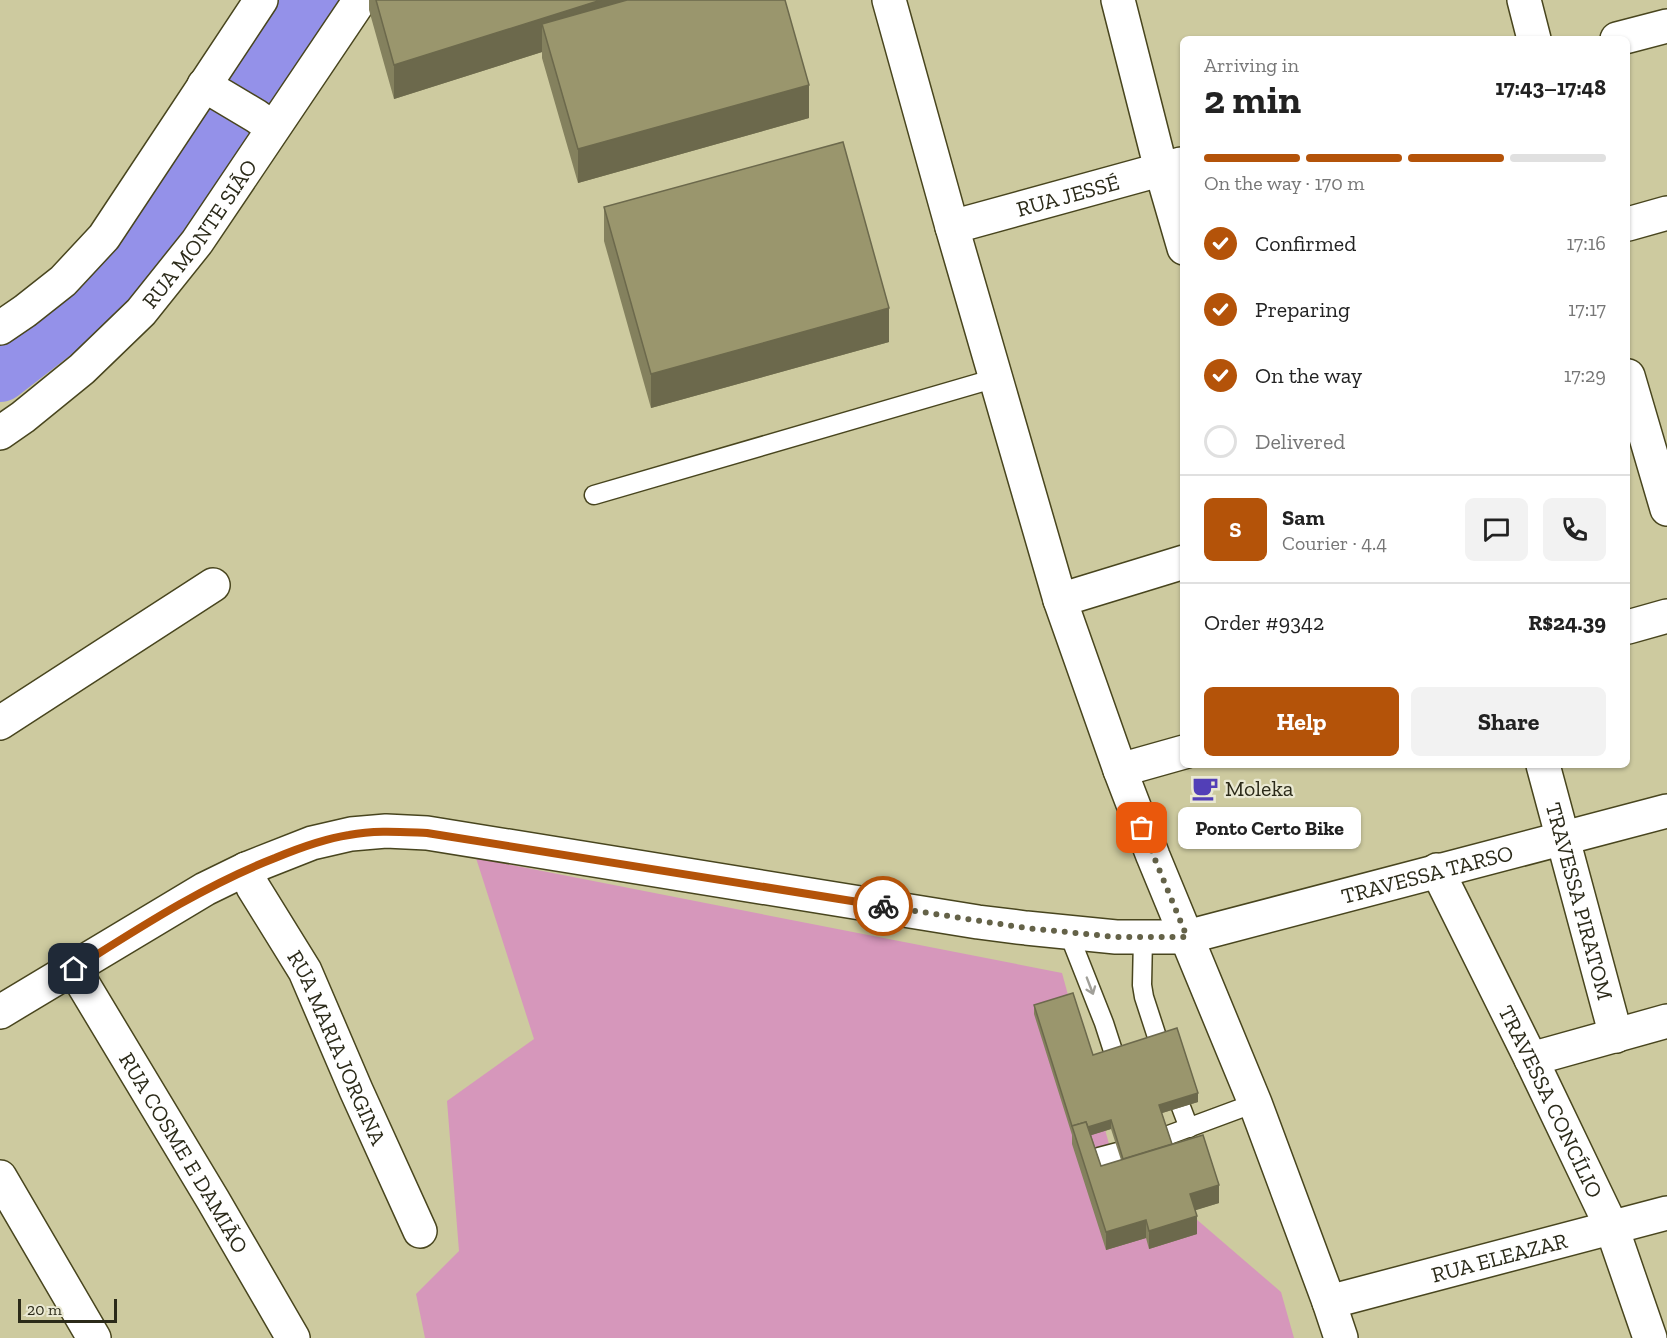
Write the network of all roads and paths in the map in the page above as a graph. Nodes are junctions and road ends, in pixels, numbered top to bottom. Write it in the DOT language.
graph roads {
  1 [pos="261,0"];
  2 [pos="360,0"];
  3 [pos="889,0"];
  4 [pos="1118,0"];
  5 [pos="1524,0"];
  6 [pos="1667,26"];
  7 [pos="1533,36"];
  8 [pos="1629,36"];
  9 [pos="241,107"];
  10 [pos="1172,166"];
  11 [pos="1667,213"];
  12 [pos="1180,221"];
  13 [pos="1630,223"];
  14 [pos="952,226"];
  15 [pos="0,328"];
  16 [pos="996,378"];
  17 [pos="1630,383"];
  18 [pos="0,433"];
  19 [pos="594,495"];
  20 [pos="1667,509"];
  21 [pos="1180,563"];
  22 [pos="213,585"];
  23 [pos="1060,600"];
  24 [pos="1667,616"];
  25 [pos="1630,626"];
  26 [pos="0,723"];
  27 [pos="1180,753"];
  28 [pos="1544,768"];
  29 [pos="1120,770"];
  30 [pos="1667,811"];
  31 [pos="1562,839"];
  32 [pos="246,869"];
  33 [pos="1437,870"];
  34 [pos="1068,932"];
  35 [pos="1143,937"];
  36 [pos="1187,937"];
  37 [pos="74,969"];
  38 [pos="0,1012"];
  39 [pos="1667,1021"];
  40 [pos="1616,1036"];
  41 [pos="1159,1043"];
  42 [pos="1115,1057"];
  43 [pos="1532,1059"];
  44 [pos="1255,1103"];
  45 [pos="1181,1107"];
  46 [pos="1189,1128"];
  47 [pos="1166,1136"];
  48 [pos="1118,1152"];
  49 [pos="1099,1157"];
  50 [pos="0,1177"];
  51 [pos="1667,1213"];
  52 [pos="1612,1228"];
  53 [pos="420,1231"];
  54 [pos="1329,1302"];
  55 [pos="94,1338"];
  56 [pos="293,1338"];
  57 [pos="1341,1338"];
  58 [pos="1650,1338"];
  1 -- 9 [label="street, RUA MONTE SIÃO"];
  2 -- 9 [label="street, RUA MONTE SIÃO"];
  3 -- 14 [label="street"];
  4 -- 10 [label="street"];
  5 -- 7 [label="street"];
  6 -- 8 [label="street"];
  9 -- 15 [label="street, RUA MONTE SIÃO"];
  9 -- 18 [label="street, RUA MONTE SIÃO"];
  10 -- 12 [label="street"];
  10 -- 14 [label="street, RUA JESSÉ"];
  11 -- 13 [label="street"];
  14 -- 16 [label="street"];
  16 -- 19 [label="lane"];
  16 -- 23 [label="street"];
  17 -- 20 [label="street"];
  21 -- 23 [label="street"];
  22 -- 26 [label="street"];
  23 -- 29 [label="street"];
  24 -- 25 [label="street"];
  27 -- 29 [label="street"];
  28 -- 31 [label="street, TRAVESSA PIRATOM"];
  29 -- 36 [label="street"];
  30 -- 31 [label="street, TRAVESSA TARSO"];
  31 -- 33 [label="street, TRAVESSA TARSO"];
  31 -- 40 [label="street, TRAVESSA PIRATOM"];
  32 -- 34 [label="street, TRAVESSA TARSO"];
  32 -- 37 [label="street, TRAVESSA TARSO"];
  32 -- 53 [label="street, RUA MARIA JORGINA"];
  33 -- 36 [label="street, TRAVESSA TARSO"];
  33 -- 43 [label="street, TRAVESSA CONCÍLIO"];
  34 -- 35 [label="street, TRAVESSA TARSO"];
  34 -- 42 [label="lane, one-way"];
  35 -- 36 [label="street, TRAVESSA TARSO"];
  35 -- 41 [label="lane"];
  36 -- 44 [label="street"];
  37 -- 38 [label="street, TRAVESSA TARSO"];
  37 -- 56 [label="street, RUA COSME E DAMIÃO"];
  39 -- 40 [label="street"];
  40 -- 43 [label="street"];
  43 -- 52 [label="street, TRAVESSA CONCÍLIO"];
  44 -- 46 [label="lane"];
  44 -- 54 [label="street"];
  45 -- 46 [label="lane"];
  46 -- 47 [label="lane"];
  48 -- 49 [label="lane"];
  50 -- 55 [label="street"];
  51 -- 52 [label="street, RUA ELEAZAR"];
  52 -- 54 [label="street, RUA ELEAZAR"];
  52 -- 58 [label="street, TRAVESSA CONCÍLIO"];
  54 -- 57 [label="street"];
}
